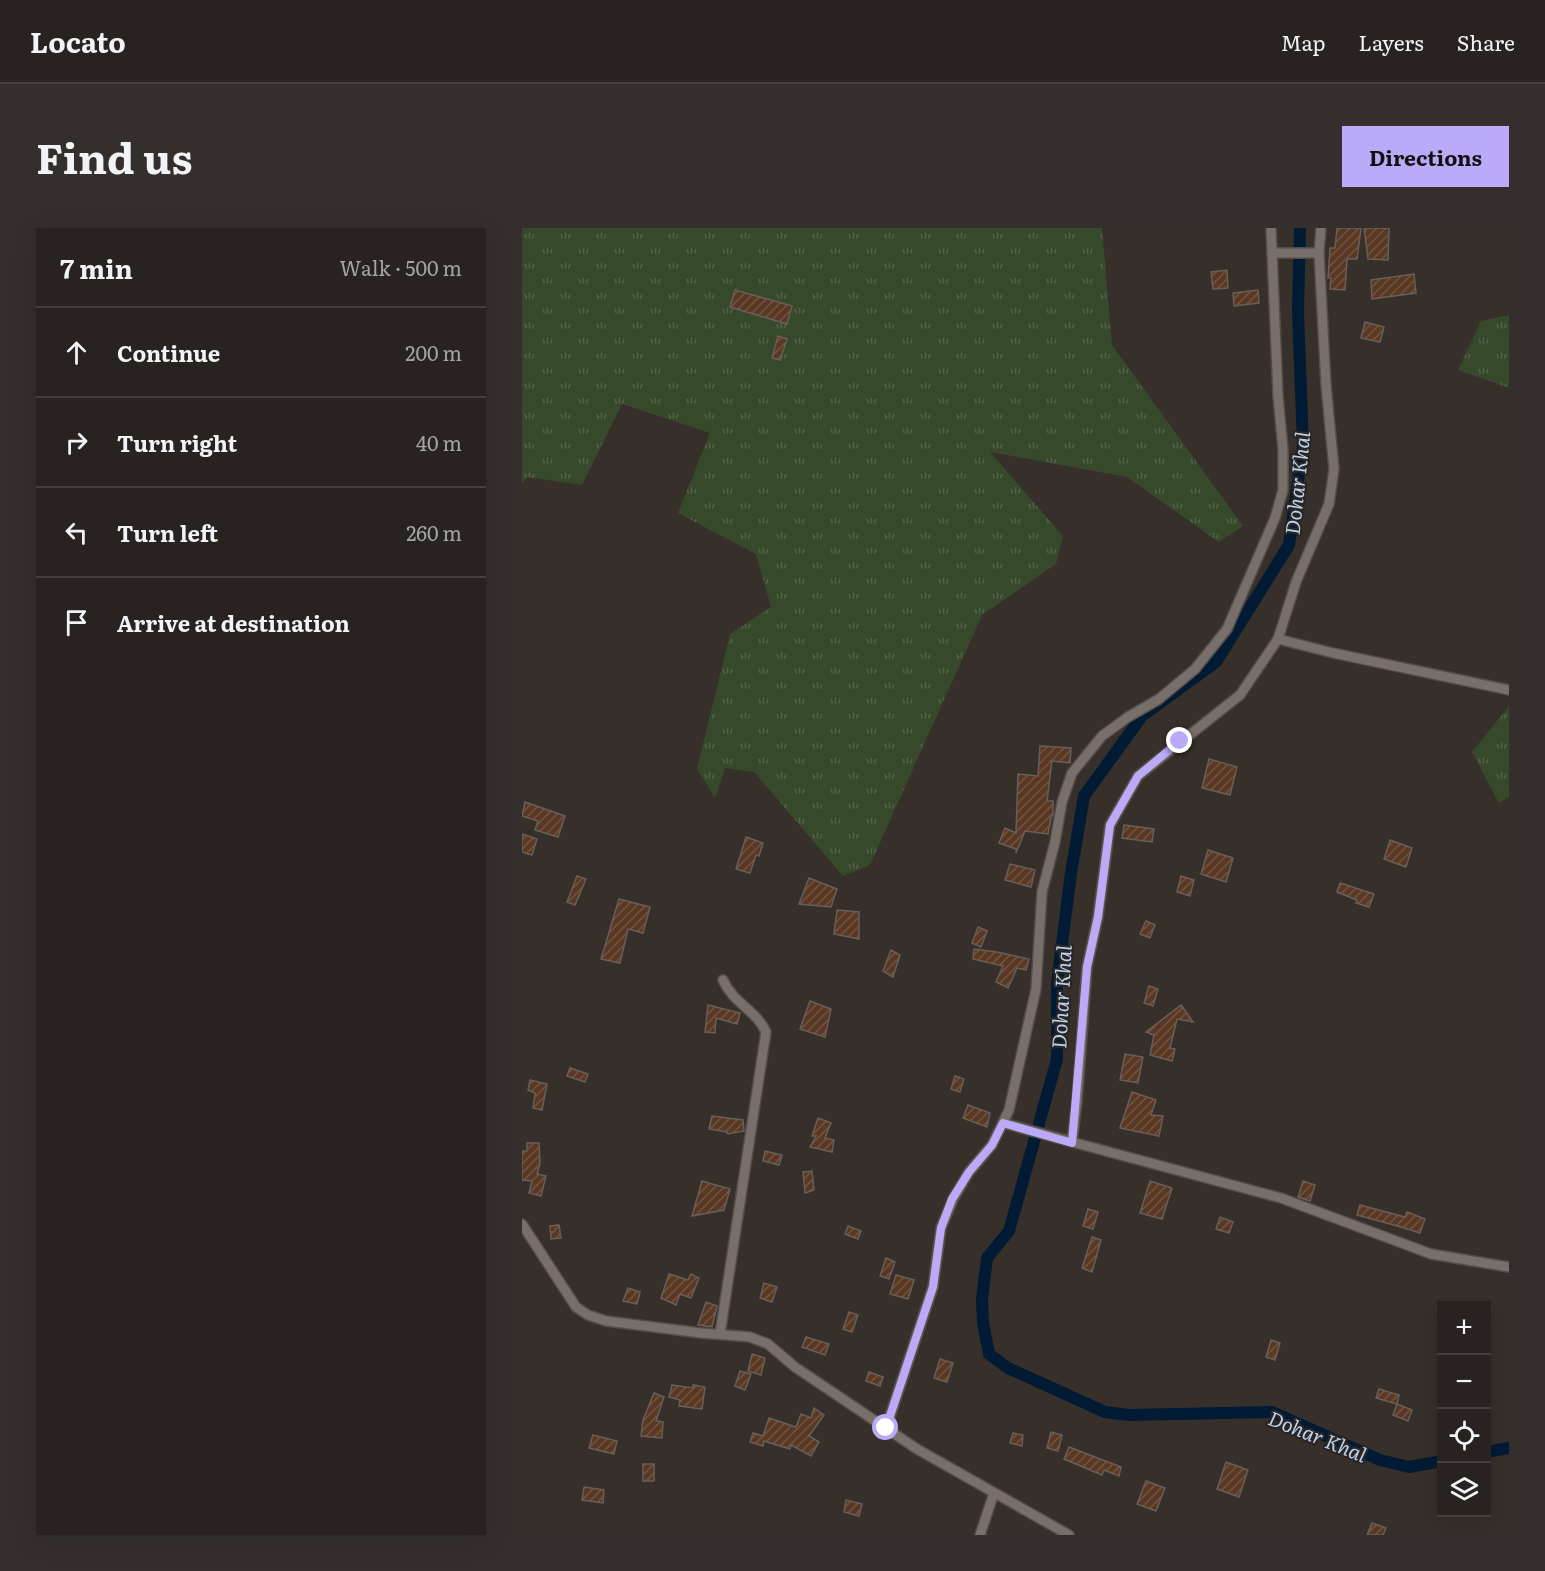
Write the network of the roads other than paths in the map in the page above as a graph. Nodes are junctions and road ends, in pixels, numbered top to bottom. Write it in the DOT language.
graph roads {
  1 [pos="1271,228"];
  2 [pos="1321,228"];
  3 [pos="1272,253"];
  4 [pos="1316,254"];
  5 [pos="1278,639"];
  6 [pos="1509,690"];
  7 [pos="723,980"];
  8 [pos="1003,1123"];
  9 [pos="1072,1143"];
  10 [pos="522,1224"];
  11 [pos="1509,1267"];
  12 [pos="720,1334"];
  13 [pos="886,1428"];
  14 [pos="994,1493"];
  15 [pos="980,1535"];
  16 [pos="1069,1535"];
  1 -- 3 [label="street"];
  2 -- 4 [label="street"];
  3 -- 4 [label="street"];
  3 -- 8 [label="street"];
  4 -- 5 [label="street"];
  5 -- 6 [label="street"];
  5 -- 9 [label="street"];
  7 -- 12 [label="street"];
  8 -- 9 [label="street"];
  8 -- 13 [label="street"];
  9 -- 11 [label="street"];
  10 -- 12 [label="street"];
  12 -- 13 [label="street"];
  13 -- 14 [label="street"];
  14 -- 15 [label="street"];
  14 -- 16 [label="street"];
}
